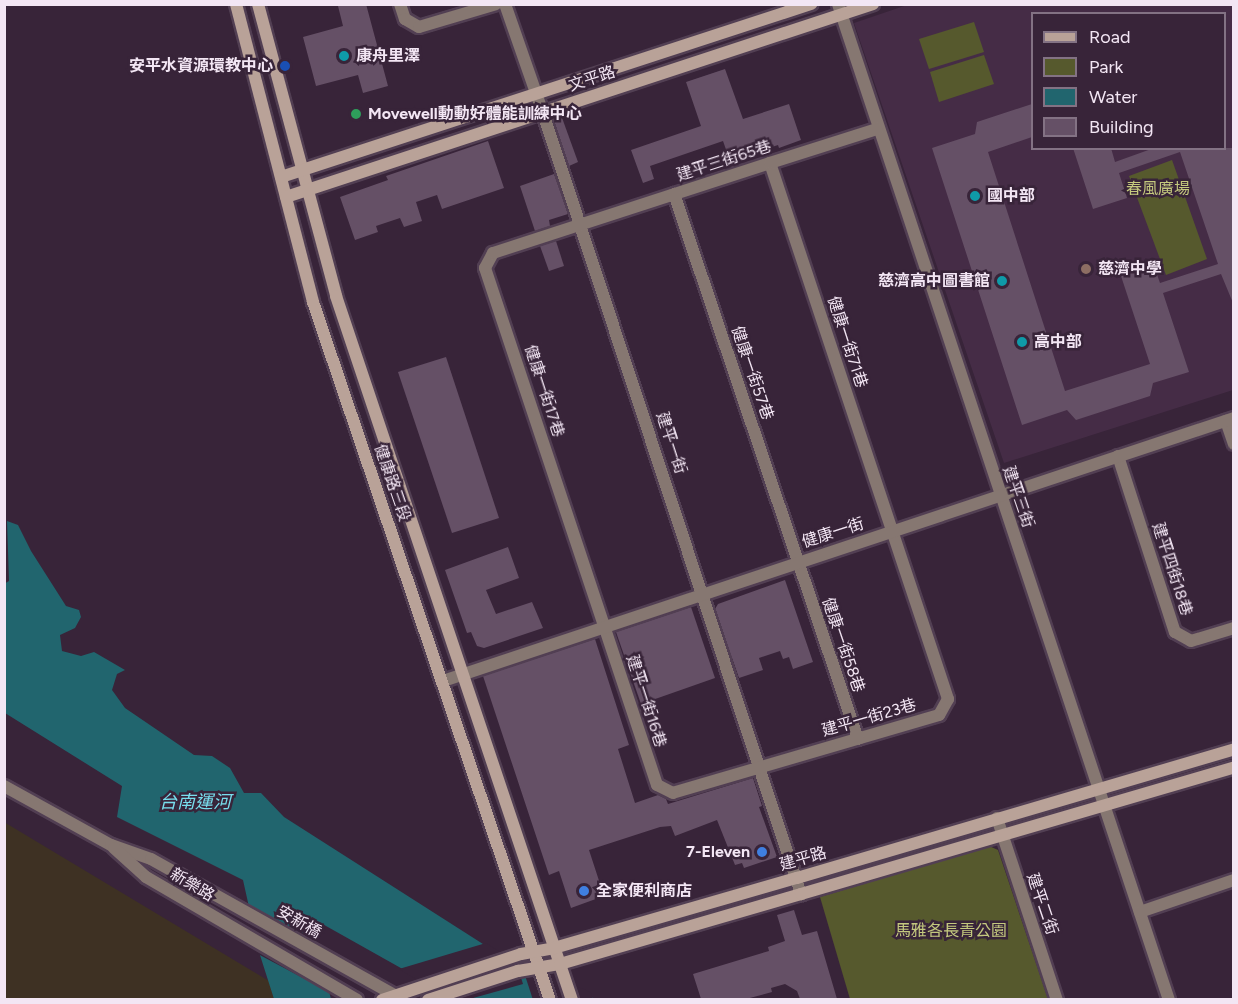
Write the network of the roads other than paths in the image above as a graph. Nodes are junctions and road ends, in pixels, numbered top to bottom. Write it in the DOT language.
graph roads {
  1 [pos="236,4"];
  2 [pos="258,4"];
  3 [pos="400,4"];
  4 [pos="496,4"];
  5 [pos="505,4"];
  6 [pos="811,4"];
  7 [pos="873,4"];
  8 [pos="839,10"];
  9 [pos="537,94"];
  10 [pos="543,112"];
  11 [pos="877,129"];
  12 [pos="770,164"];
  13 [pos="303,170"];
  14 [pos="281,177"];
  15 [pos="309,190"];
  16 [pos="674,194"];
  17 [pos="286,196"];
  18 [pos="580,225"];
  19 [pos="1230,419"];
  20 [pos="1233,444"];
  21 [pos="1118,456"];
  22 [pos="1000,495"];
  23 [pos="892,531"];
  24 [pos="798,562"];
  25 [pos="703,594"];
  26 [pos="604,627"];
  27 [pos="1233,628"];
  28 [pos="462,674"];
  29 [pos="443,681"];
  30 [pos="858,739"];
  31 [pos="1233,749"];
  32 [pos="761,767"];
  33 [pos="1233,767"];
  34 [pos="657,785"];
  35 [pos="4,786"];
  36 [pos="1100,789"];
  37 [pos="1104,805"];
  38 [pos="997,818"];
  39 [pos="1002,834"];
  40 [pos="111,845"];
  41 [pos="797,878"];
  42 [pos="1233,880"];
  43 [pos="801,894"];
  44 [pos="1140,912"];
  45 [pos="251,914"];
  46 [pos="554,948"];
  47 [pos="534,951"];
  48 [pos="560,964"];
  49 [pos="539,966"];
  50 [pos="393,998"];
  51 [pos="433,998"];
  52 [pos="357,999"];
  53 [pos="550,999"];
  54 [pos="572,999"];
  55 [pos="1057,999"];
  56 [pos="1169,999"];
  1 -- 14 [label="street, 健康路三段"];
  2 -- 13 [label="street, 健康路三段"];
  3 -- 4 [label="street"];
  5 -- 9 [label="street, 建平一街"];
  6 -- 9 [label="street, 文平路"];
  7 -- 8 [label="street, 文平路"];
  8 -- 10 [label="street, 文平路"];
  8 -- 11 [label="street, 建平三街"];
  9 -- 10 [label="street, 建平一街"];
  9 -- 13 [label="street, 文平路"];
  10 -- 15 [label="street, 文平路"];
  10 -- 18 [label="street, 建平一街"];
  11 -- 12 [label="street, 建平三街65巷"];
  11 -- 22 [label="street, 建平三街"];
  12 -- 16 [label="street, 建平三街65巷"];
  12 -- 23 [label="street, 健康一街71巷"];
  13 -- 14 [label="street, 文平路"];
  13 -- 15 [label="street, 健康路三段"];
  14 -- 17 [label="street, 健康路三段"];
  15 -- 17 [label="street, 文平路"];
  15 -- 28 [label="street, 健康路三段"];
  16 -- 18 [label="street, 建平三街65巷"];
  16 -- 24 [label="street, 健康一街57巷"];
  17 -- 29 [label="street, 健康路三段"];
  18 -- 25 [label="street, 建平一街"];
  18 -- 26 [label="street, 健康一街17巷"];
  19 -- 20 [label="street"];
  19 -- 21 [label="street, 健康一街"];
  21 -- 22 [label="street, 健康一街"];
  21 -- 27 [label="street, 建平四街18巷"];
  22 -- 23 [label="street, 健康一街"];
  22 -- 36 [label="street, 建平三街"];
  23 -- 24 [label="street, 健康一街"];
  23 -- 30 [label="street, 建平一街23巷"];
  24 -- 25 [label="street, 健康一街"];
  24 -- 30 [label="street, 健康一街58巷"];
  25 -- 26 [label="street, 健康一街"];
  25 -- 32 [label="street, 建平一街"];
  26 -- 28 [label="street, 健康一街"];
  26 -- 34 [label="street, 建平一街16巷"];
  28 -- 29 [label="street, 健康一街"];
  28 -- 46 [label="street, 健康路三段"];
  29 -- 47 [label="street, 健康路三段"];
  30 -- 32 [label="street, 建平一街23巷"];
  31 -- 36 [label="street, 建平路"];
  32 -- 34 [label="street, 建平一街23巷"];
  32 -- 41 [label="street, 建平一街"];
  33 -- 37 [label="street, 建平路"];
  35 -- 40 [label="street, 新樂路"];
  36 -- 37 [label="street, 建平三街"];
  36 -- 38 [label="street, 建平路"];
  37 -- 39 [label="street, 建平路"];
  37 -- 44 [label="street, 建平三街"];
  38 -- 39 [label="street, 建平二街"];
  38 -- 41 [label="street, 建平路"];
  39 -- 43 [label="street, 建平路"];
  39 -- 55 [label="street, 建平二街"];
  40 -- 45 [label="street, 新樂路"];
  40 -- 52 [label="street, 新樂路"];
  41 -- 43 [label="street, 建平一街"];
  41 -- 46 [label="street, 建平路"];
  42 -- 44 [label="street"];
  43 -- 48 [label="street, 建平路"];
  44 -- 56 [label="street, 建平三街"];
  45 -- 50 [label="street, 安新橋"];
  46 -- 47 [label="street, 建平路"];
  46 -- 48 [label="street, 健康路三段"];
  47 -- 49 [label="street, 健康路三段"];
  47 -- 50 [label="street, 建平路"];
  48 -- 49 [label="street, 建平路"];
  48 -- 54 [label="street, 健康路三段"];
  49 -- 51 [label="street, 建平路"];
  49 -- 53 [label="street, 健康路三段"];
}
